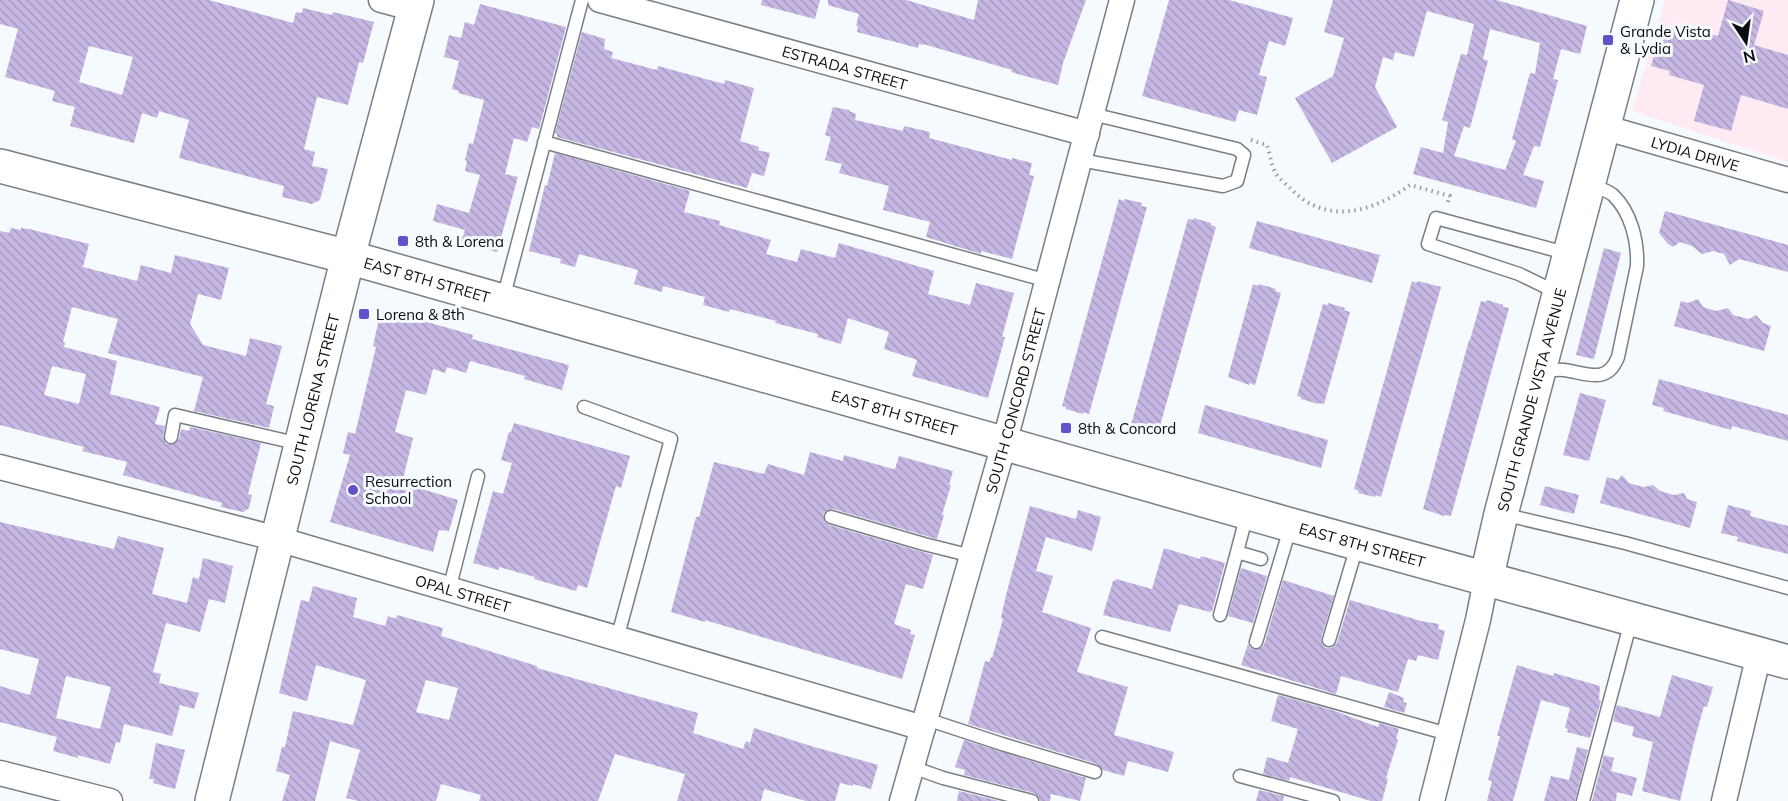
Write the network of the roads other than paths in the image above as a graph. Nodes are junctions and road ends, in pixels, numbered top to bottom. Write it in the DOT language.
graph roads {
  1 [pos="381,0"];
  2 [pos="582,0"];
  3 [pos="600,0"];
  4 [pos="1122,0"];
  5 [pos="1637,0"];
  6 [pos="416,4"];
  7 [pos="1090,124"];
  8 [pos="1603,127"];
  9 [pos="544,142"];
  10 [pos="1080,160"];
  11 [pos="0,166"];
  12 [pos="1788,180"];
  13 [pos="1588,184"];
  14 [pos="1570,254"];
  15 [pos="348,257"];
  16 [pos="1048,281"];
  17 [pos="1559,294"];
  18 [pos="503,300"];
  19 [pos="1539,371"];
  20 [pos="584,407"];
  21 [pos="171,437"];
  22 [pos="301,444"];
  23 [pos="1004,444"];
  24 [pos="0,467"];
  25 [pos="478,476"];
  26 [pos="1247,513"];
  27 [pos="1501,514"];
  28 [pos="831,517"];
  29 [pos="1291,525"];
  30 [pos="278,539"];
  31 [pos="1357,544"];
  32 [pos="1237,552"];
  33 [pos="972,556"];
  34 [pos="1260,559"];
  35 [pos="1486,580"];
  36 [pos="1788,588"];
  37 [pos="449,590"];
  38 [pos="1220,615"];
  39 [pos="1631,620"];
  40 [pos="1102,637"];
  41 [pos="616,639"];
  42 [pos="1329,640"];
  43 [pos="1256,642"];
  44 [pos="1774,658"];
  45 [pos="925,724"];
  46 [pos="1449,734"];
  47 [pos="912,767"];
  48 [pos="1095,772"];
  49 [pos="0,773"];
  50 [pos="1240,776"];
  51 [pos="110,801"];
  52 [pos="212,801"];
  53 [pos="902,801"];
  54 [pos="1032,801"];
  55 [pos="1334,801"];
  56 [pos="1432,801"];
  57 [pos="1583,801"];
  58 [pos="1724,801"];
  1 -- 6 [label="street"];
  2 -- 9 [label="lane"];
  3 -- 7 [label="street, ESTRADA STREET"];
  4 -- 7 [label="street, SOUTH CONCORD STREET"];
  5 -- 8 [label="main road, SOUTH GRANDE VISTA AVENUE"];
  6 -- 15 [label="main road, SOUTH LORENA STREET"];
  7 -- 10 [label="street, SOUTH CONCORD STREET"];
  7 -- 10 [label="lane"];
  8 -- 12 [label="street, LYDIA DRIVE"];
  8 -- 13 [label="main road, SOUTH GRANDE VISTA AVENUE"];
  9 -- 16 [label="lane"];
  9 -- 18 [label="lane"];
  10 -- 16 [label="street, SOUTH CONCORD STREET"];
  11 -- 15 [label="main road, EAST 8TH STREET"];
  13 -- 14 [label="main road, SOUTH GRANDE VISTA AVENUE"];
  13 -- 19 [label="lane"];
  14 -- 17 [label="main road, SOUTH GRANDE VISTA AVENUE"];
  14 -- 17 [label="lane"];
  15 -- 18 [label="main road, EAST 8TH STREET"];
  15 -- 22 [label="main road, SOUTH LORENA STREET"];
  16 -- 23 [label="street, SOUTH CONCORD STREET"];
  17 -- 19 [label="main road, SOUTH GRANDE VISTA AVENUE"];
  18 -- 23 [label="main road, EAST 8TH STREET"];
  19 -- 27 [label="main road, SOUTH GRANDE VISTA AVENUE"];
  20 -- 41 [label="lane"];
  21 -- 22 [label="lane"];
  22 -- 30 [label="main road, SOUTH LORENA STREET"];
  23 -- 26 [label="main road, EAST 8TH STREET"];
  23 -- 33 [label="street, SOUTH CONCORD STREET"];
  24 -- 30 [label="street, OPAL STREET"];
  25 -- 37 [label="lane"];
  26 -- 29 [label="main road, EAST 8TH STREET"];
  26 -- 32 [label="lane"];
  27 -- 35 [label="main road, SOUTH GRANDE VISTA AVENUE"];
  27 -- 36 [label="lane"];
  28 -- 33 [label="lane"];
  29 -- 31 [label="main road, EAST 8TH STREET"];
  29 -- 43 [label="lane"];
  30 -- 37 [label="street, OPAL STREET"];
  30 -- 52 [label="main road, SOUTH LORENA STREET"];
  31 -- 35 [label="main road, EAST 8TH STREET"];
  31 -- 42 [label="lane"];
  32 -- 34 [label="lane"];
  32 -- 38 [label="lane"];
  33 -- 45 [label="street, SOUTH CONCORD STREET"];
  35 -- 39 [label="main road, EAST 8TH STREET"];
  35 -- 46 [label="street, SOUTH GRANDE VISTA AVENUE"];
  37 -- 41 [label="street, OPAL STREET"];
  39 -- 44 [label="main road, EAST 8TH STREET"];
  39 -- 57 [label="lane"];
  40 -- 46 [label="lane"];
  41 -- 45 [label="street, OPAL STREET"];
  44 -- 58 [label="street"];
  45 -- 47 [label="street, SOUTH CONCORD STREET"];
  45 -- 48 [label="lane"];
  46 -- 56 [label="street, SOUTH GRANDE VISTA AVENUE"];
  47 -- 53 [label="street, SOUTH CONCORD STREET"];
  47 -- 54 [label="lane"];
  49 -- 51 [label="street"];
  50 -- 55 [label="lane"];
}
